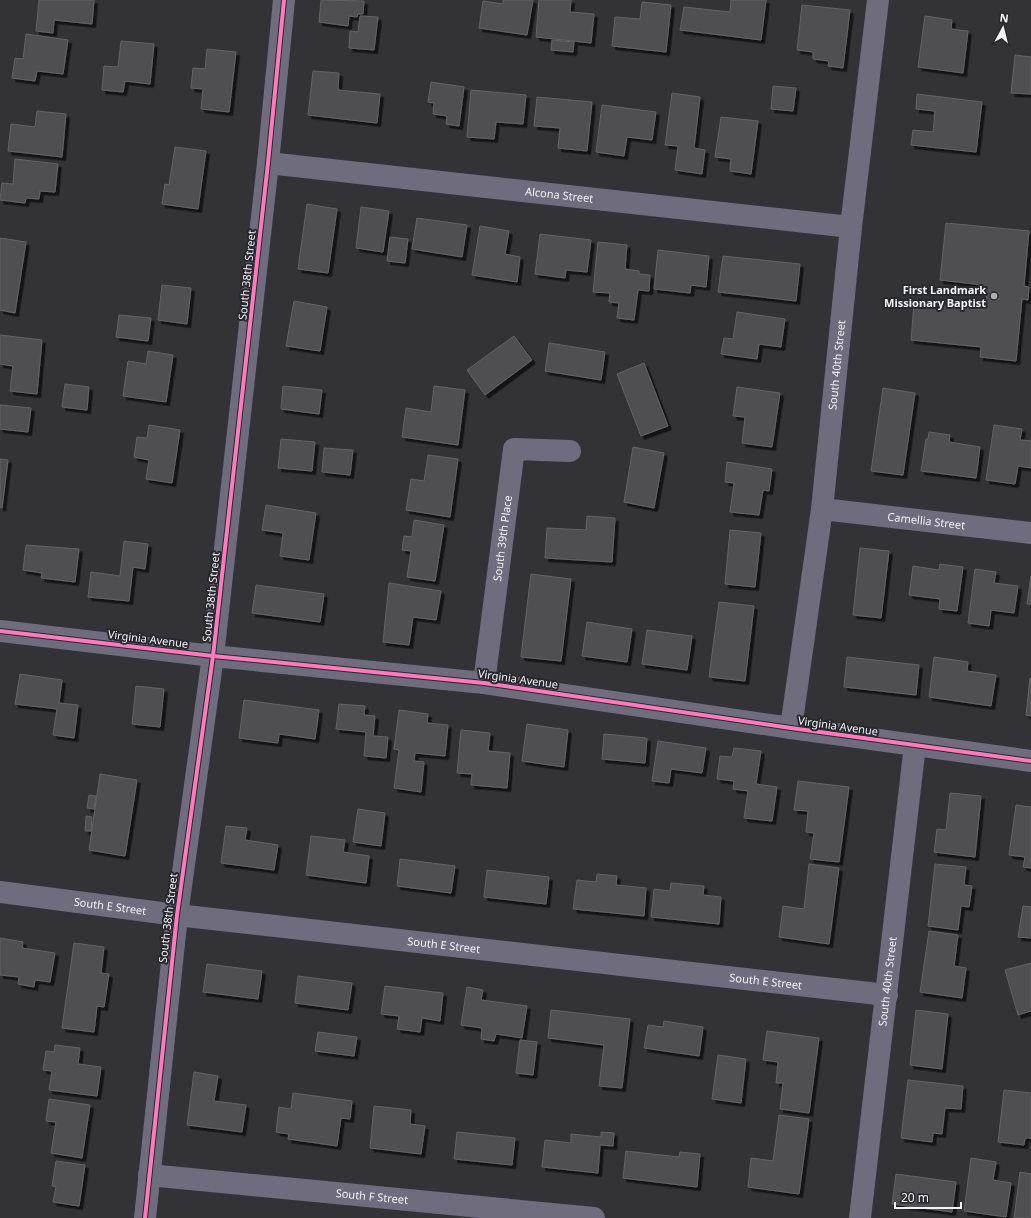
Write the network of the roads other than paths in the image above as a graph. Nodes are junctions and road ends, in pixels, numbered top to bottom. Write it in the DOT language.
graph roads {
  1 [pos="284,0"];
  2 [pos="878,0"];
  3 [pos="268,163"];
  4 [pos="851,227"];
  5 [pos="570,451"];
  6 [pos="822,509"];
  7 [pos="1031,533"];
  8 [pos="0,631"];
  9 [pos="213,656"];
  10 [pos="484,683"];
  11 [pos="791,728"];
  12 [pos="915,745"];
  13 [pos="1031,761"];
  14 [pos="0,892"];
  15 [pos="177,915"];
  16 [pos="887,995"];
  17 [pos="149,1175"];
  18 [pos="145,1218"];
  19 [pos="594,1218"];
  20 [pos="860,1218"];
  1 -- 3 [label="street, South 38th Street"];
  2 -- 4 [label="street, South 40th Street"];
  3 -- 4 [label="street, Alcona Street"];
  3 -- 9 [label="street, South 38th Street"];
  4 -- 6 [label="street, South 40th Street"];
  5 -- 10 [label="street, South 39th Place"];
  6 -- 7 [label="street, Camellia Street"];
  6 -- 11 [label="street, South 40th Street"];
  8 -- 9 [label="street, Virginia Avenue"];
  9 -- 10 [label="street, Virginia Avenue"];
  9 -- 15 [label="street, South 38th Street"];
  10 -- 11 [label="street, Virginia Avenue"];
  11 -- 12 [label="street, Virginia Avenue"];
  12 -- 13 [label="street, Virginia Avenue"];
  12 -- 16 [label="street, South 40th Street"];
  14 -- 15 [label="street, South E Street"];
  15 -- 16 [label="street, South E Street"];
  15 -- 17 [label="street, South 38th Street"];
  16 -- 20 [label="street, South 40th Street"];
  17 -- 18 [label="street, South 38th Street"];
  17 -- 19 [label="street, South F Street"];
}
